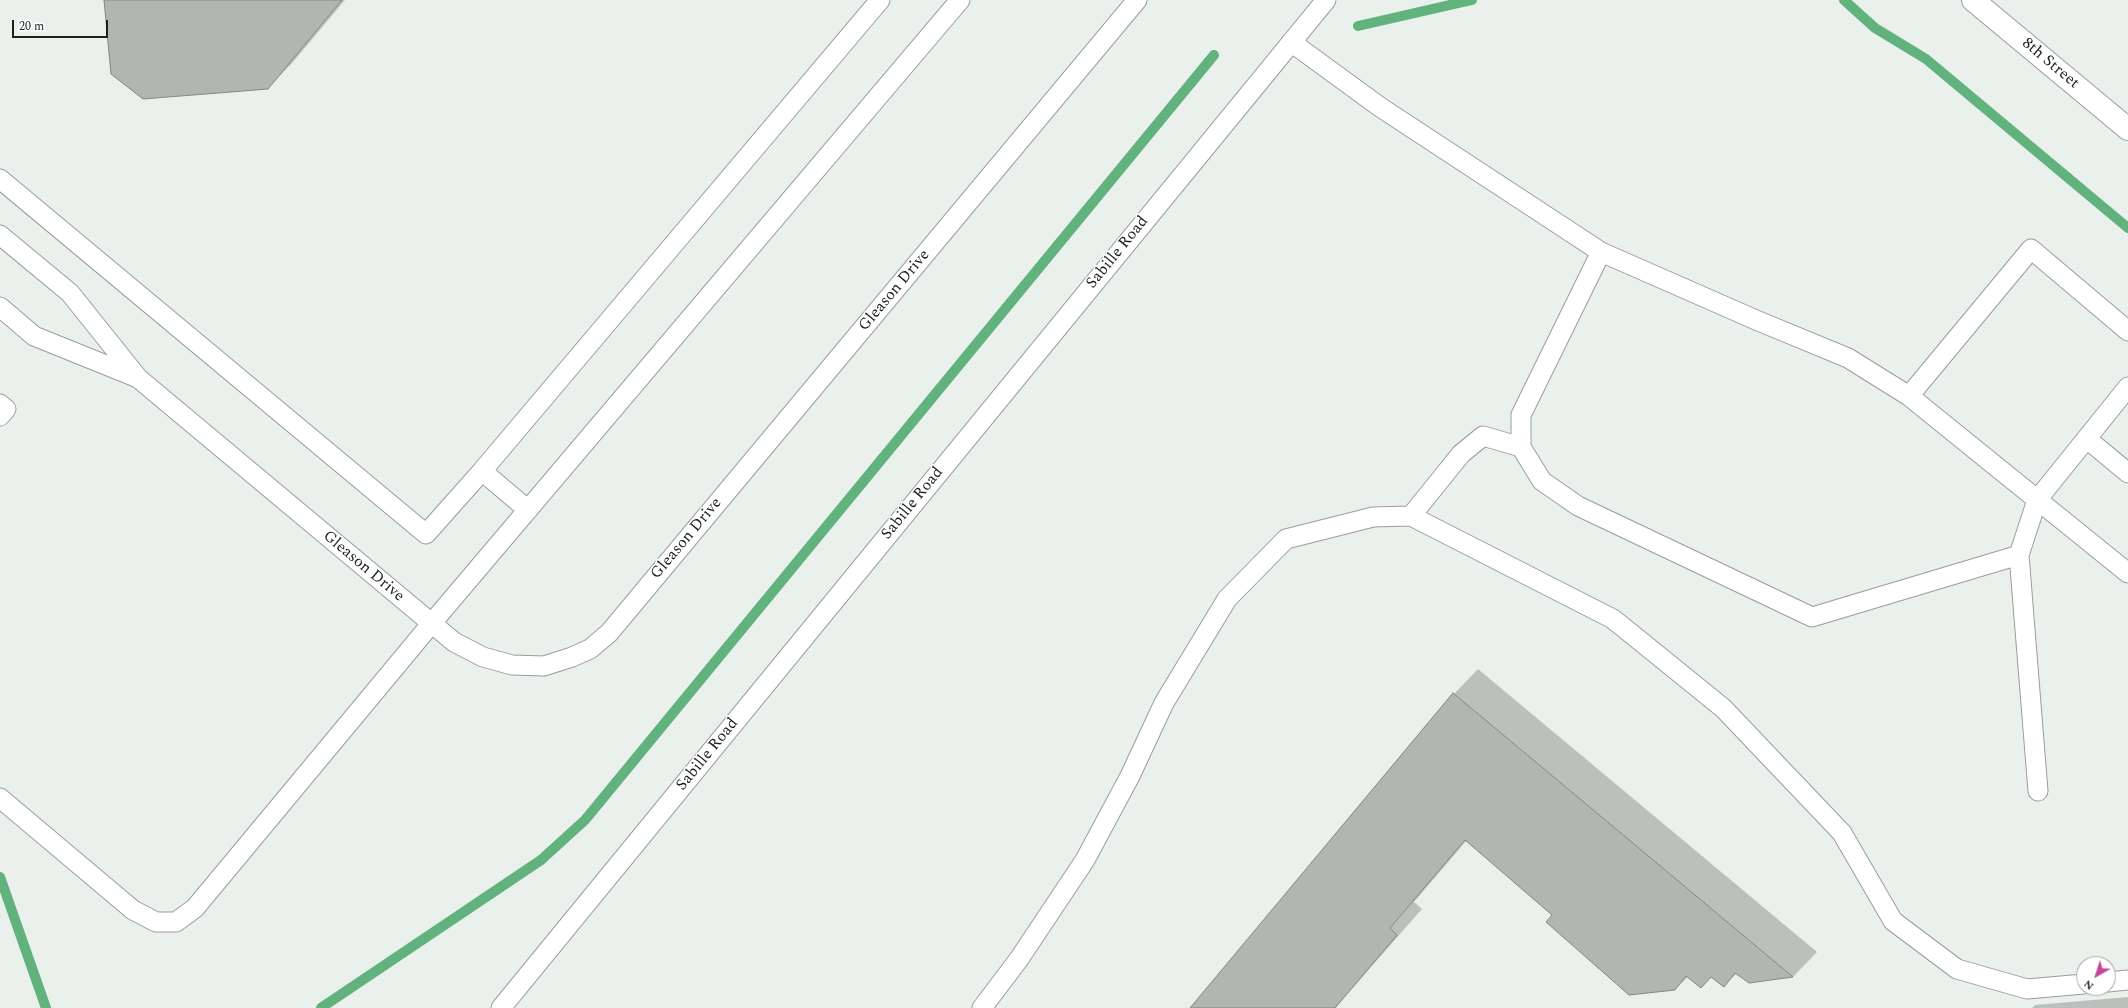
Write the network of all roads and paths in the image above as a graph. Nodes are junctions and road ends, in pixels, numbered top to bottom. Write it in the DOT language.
graph roads {
  1 [pos="880,0"];
  2 [pos="960,0"];
  3 [pos="1137,0"];
  4 [pos="1326,0"];
  5 [pos="1973,0"];
  6 [pos="1291,42"];
  7 [pos="2128,128"];
  8 [pos="0,179"];
  9 [pos="0,235"];
  10 [pos="1601,252"];
  11 [pos="0,307"];
  12 [pos="2128,331"];
  13 [pos="138,378"];
  14 [pos="2128,388"];
  15 [pos="1909,396"];
  16 [pos="0,404"];
  17 [pos="0,416"];
  18 [pos="2087,439"];
  19 [pos="1521,446"];
  20 [pos="482,471"];
  21 [pos="2128,473"];
  22 [pos="2037,500"];
  23 [pos="528,510"];
  24 [pos="1411,516"];
  25 [pos="2019,555"];
  26 [pos="2128,573"];
  27 [pos="431,624"];
  28 [pos="2038,791"];
  29 [pos="0,798"];
  30 [pos="2128,980"];
  31 [pos="2116,981"];
  32 [pos="2076,985"];
  33 [pos="501,1008"];
  34 [pos="982,1008"];
  1 -- 20 [label="lane"];
  2 -- 23 [label="lane"];
  3 -- 27 [label="lane, Gleason Drive"];
  4 -- 6 [label="lane, Sabille Road"];
  5 -- 7 [label="street, 8th Street"];
  6 -- 10 [label="lane"];
  6 -- 33 [label="lane, Sabille Road"];
  8 -- 20 [label="lane"];
  9 -- 13 [label="lane"];
  10 -- 15 [label="lane"];
  10 -- 19 [label="lane"];
  11 -- 13 [label="lane"];
  12 -- 15 [label="lane"];
  13 -- 27 [label="lane, Gleason Drive"];
  14 -- 18 [label="lane"];
  15 -- 22 [label="lane"];
  16 -- 17 [label="lane"];
  18 -- 21 [label="lane"];
  18 -- 22 [label="lane"];
  19 -- 24 [label="lane"];
  19 -- 25 [label="lane"];
  20 -- 23 [label="lane"];
  22 -- 25 [label="lane"];
  22 -- 26 [label="lane"];
  23 -- 27 [label="lane"];
  24 -- 32 [label="lane"];
  24 -- 34 [label="lane"];
  25 -- 28 [label="lane"];
  27 -- 29 [label="lane"];
  30 -- 31 [label="lane"];
}
